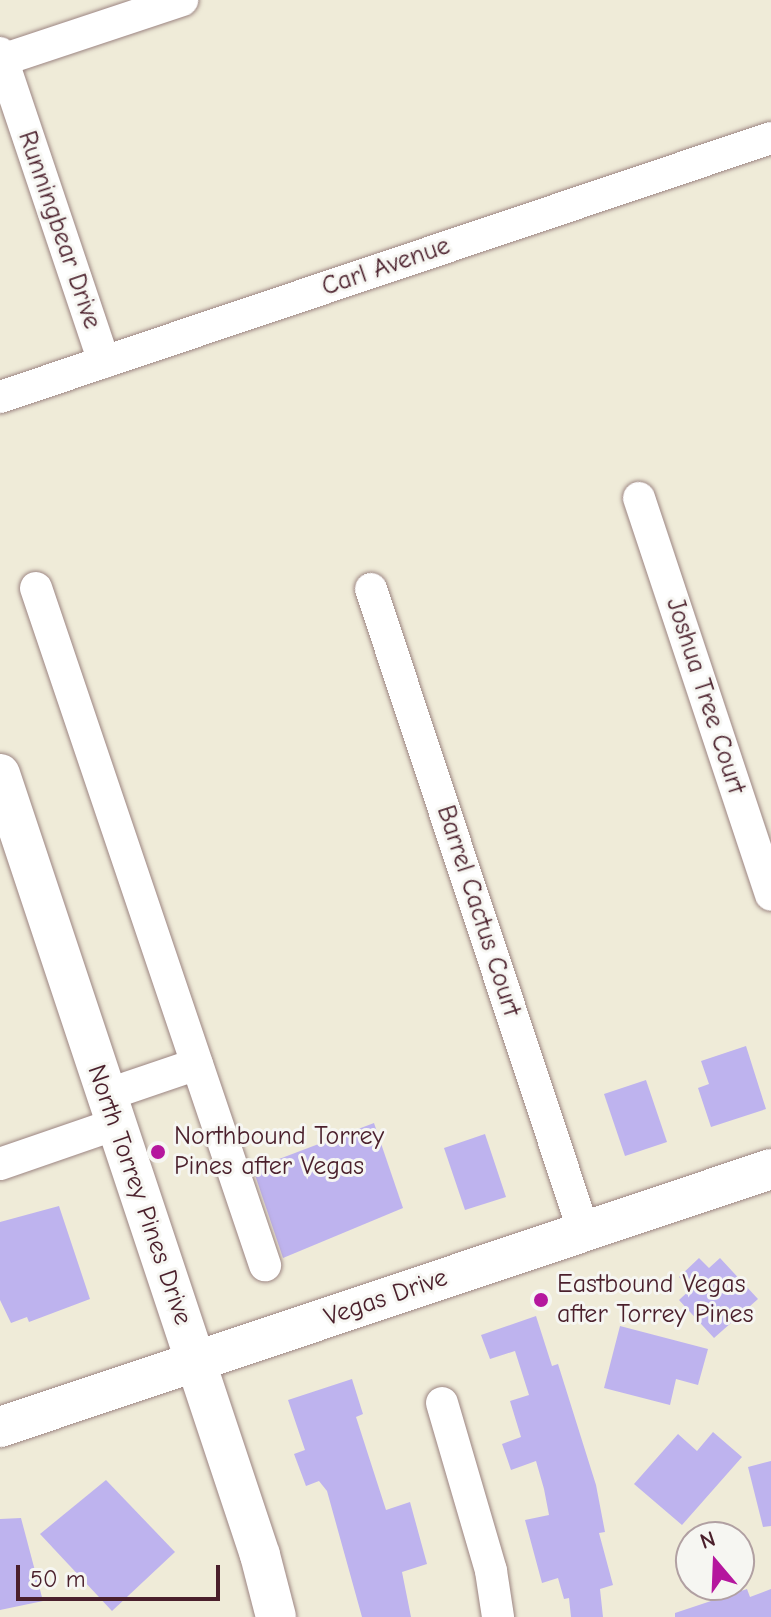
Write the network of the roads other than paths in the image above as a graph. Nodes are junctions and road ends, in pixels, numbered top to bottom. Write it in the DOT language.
graph roads {
  1 [pos="182,0"];
  2 [pos="1,56"];
  3 [pos="771,138"];
  4 [pos="104,362"];
  5 [pos="0,397"];
  6 [pos="639,498"];
  7 [pos="36,588"];
  8 [pos="371,589"];
  9 [pos="0,774"];
  10 [pos="771,895"];
  11 [pos="197,1064"];
  12 [pos="111,1110"];
  13 [pos="0,1164"];
  14 [pos="771,1169"];
  15 [pos="584,1232"];
  16 [pos="265,1265"];
  17 [pos="196,1362"];
  18 [pos="442,1403"];
  19 [pos="0,1427"];
  20 [pos="276,1617"];
  21 [pos="498,1617"];
  1 -- 2 [label="street"];
  2 -- 4 [label="street, Runningbear Drive"];
  3 -- 4 [label="street, Carl Avenue"];
  4 -- 5 [label="street, Carl Avenue"];
  6 -- 10 [label="street, Joshua Tree Court"];
  7 -- 11 [label="street"];
  8 -- 15 [label="street, Barrel Cactus Court"];
  9 -- 12 [label="main road, North Torrey Pines Drive"];
  11 -- 12 [label="street"];
  11 -- 16 [label="street"];
  12 -- 13 [label="street"];
  12 -- 17 [label="main road, North Torrey Pines Drive"];
  14 -- 15 [label="main road, Vegas Drive"];
  15 -- 17 [label="main road, Vegas Drive"];
  17 -- 19 [label="main road, Vegas Drive"];
  17 -- 20 [label="main road, North Torrey Pines Drive"];
  18 -- 21 [label="street"];
}
